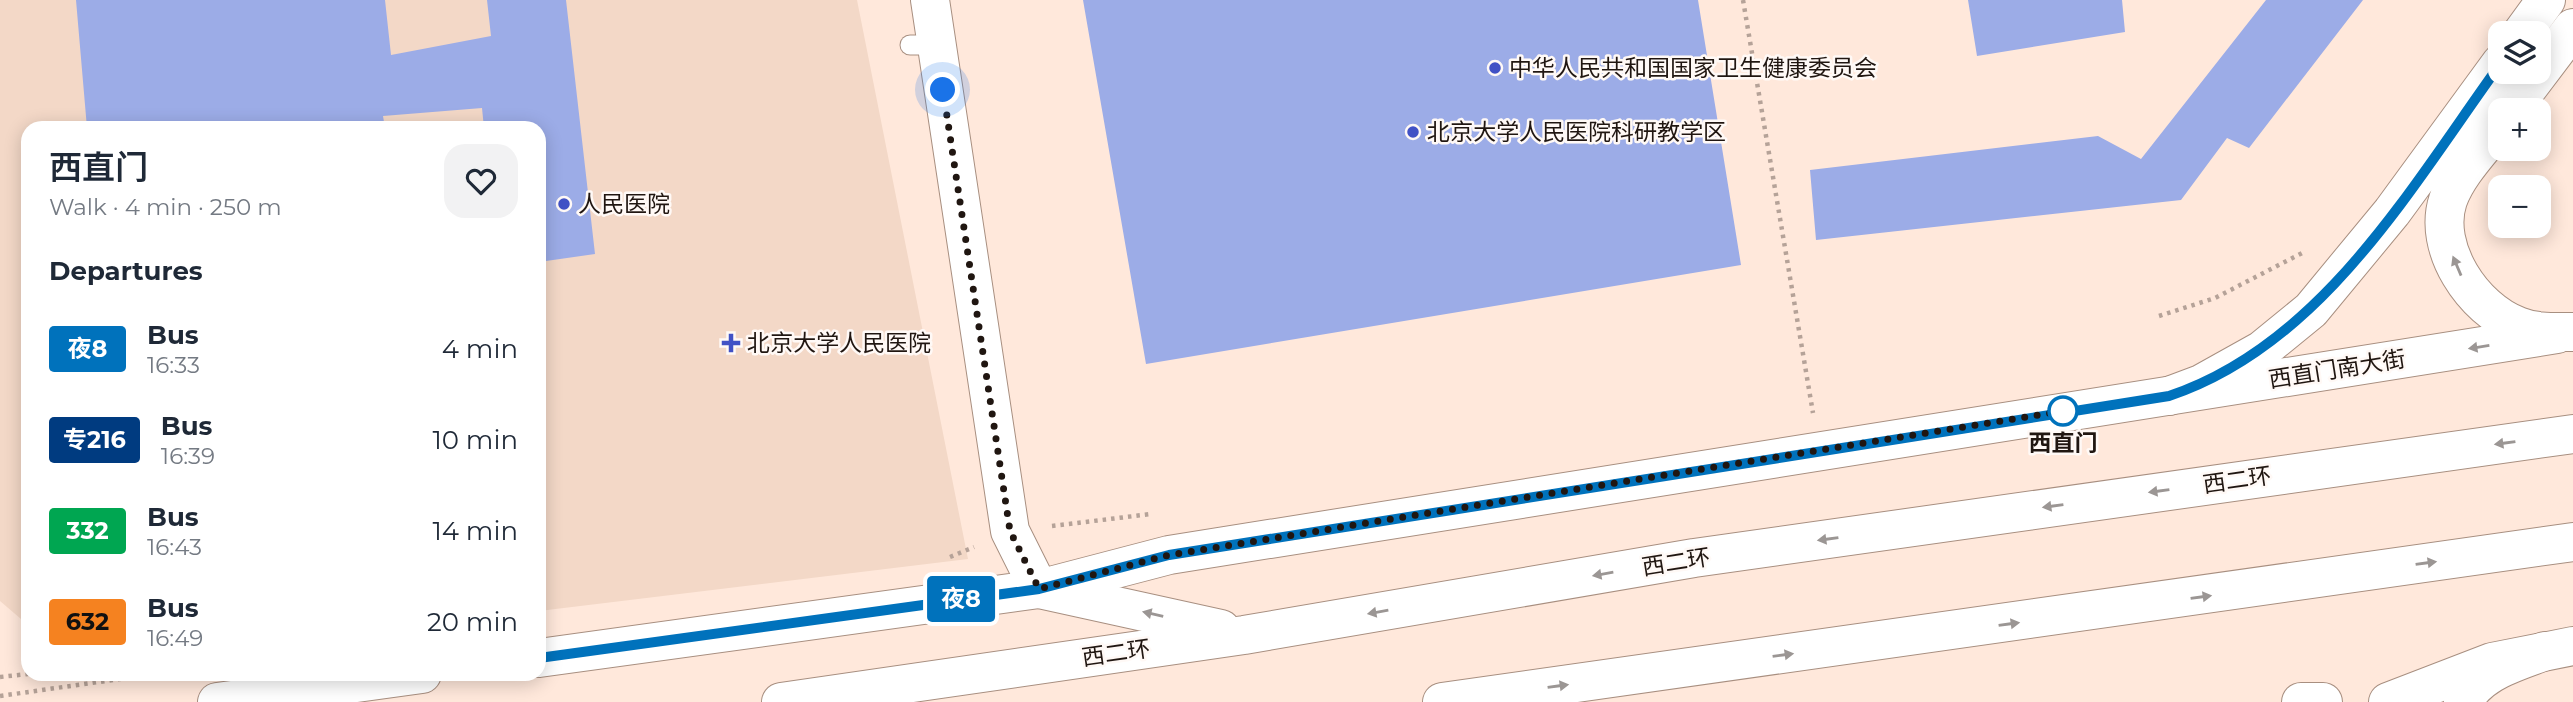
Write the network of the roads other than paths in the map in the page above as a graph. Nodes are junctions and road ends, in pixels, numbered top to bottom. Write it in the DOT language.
graph roads {
  1 [pos="930,0"];
  2 [pos="2546,0"];
  3 [pos="2531,21"];
  4 [pos="2573,28"];
  5 [pos="2488,81"];
  6 [pos="2520,98"];
  7 [pos="2488,143"];
  8 [pos="2572,332"];
  9 [pos="2169,396"];
  10 [pos="2573,434"];
  11 [pos="2573,542"];
  12 [pos="1039,589"];
  13 [pos="1244,635"];
  14 [pos="2559,648"];
  15 [pos="546,657"];
  16 [pos="363,681"];
  17 [pos="217,702"];
  18 [pos="780,702"];
  19 [pos="1442,702"];
  20 [pos="2301,702"];
  21 [pos="2323,702"];
  22 [pos="2388,702"];
  23 [pos="2463,702"];
  1 -- 12 [label="main road"];
  2 -- 3 [label="main road"];
  4 -- 6 [label="main road"];
  5 -- 9 [label="main road"];
  8 -- 7 [label="main road, one-way"];
  8 -- 9 [label="main road, 西直门南大街, one-way"];
  9 -- 12 [label="main road, 西直门南大街"];
  10 -- 13 [label="main road, 西二环, one-way"];
  19 -- 11 [label="main road, one-way"];
  13 -- 12 [label="main road, one-way"];
  12 -- 15 [label="main road"];
  13 -- 18 [label="main road, 西二环"];
  14 -- 22 [label="main road"];
  14 -- 23 [label="main road"];
  16 -- 17 [label="main road"];
  20 -- 21 [label="main road"];
}
